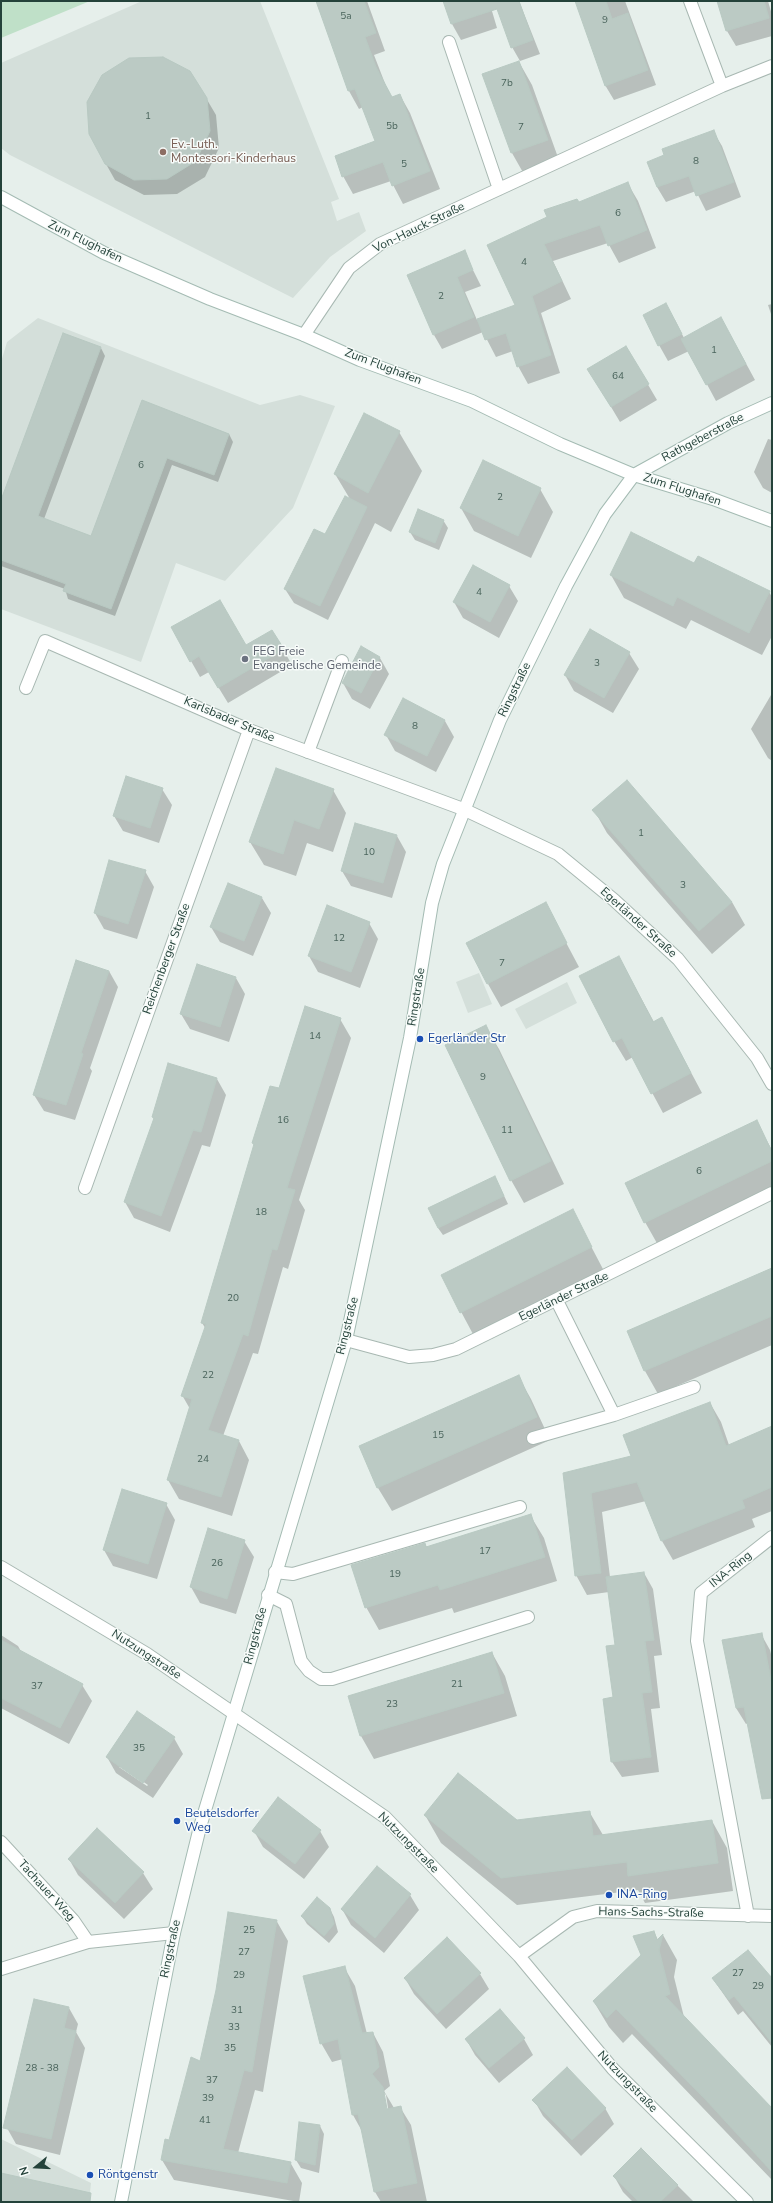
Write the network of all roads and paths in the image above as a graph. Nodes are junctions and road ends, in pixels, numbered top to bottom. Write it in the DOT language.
graph roads {
  1 [pos="690,1"];
  2 [pos="448,42"];
  3 [pos="772,66"];
  4 [pos="722,86"];
  5 [pos="499,189"];
  6 [pos="1,198"];
  7 [pos="304,335"];
  8 [pos="772,403"];
  9 [pos="634,475"];
  10 [pos="772,521"];
  11 [pos="342,661"];
  12 [pos="26,688"];
  13 [pos="249,730"];
  14 [pos="308,752"];
  15 [pos="464,808"];
  16 [pos="772,1084"];
  17 [pos="86,1188"];
  18 [pos="772,1193"];
  19 [pos="557,1301"];
  20 [pos="346,1340"];
  21 [pos="694,1387"];
  22 [pos="614,1416"];
  23 [pos="533,1438"];
  24 [pos="520,1507"];
  25 [pos="772,1537"];
  26 [pos="1,1567"];
  27 [pos="275,1572"];
  28 [pos="268,1595"];
  29 [pos="528,1617"];
  30 [pos="235,1715"];
  31 [pos="1,1842"];
  32 [pos="748,1916"];
  33 [pos="772,1916"];
  34 [pos="174,1933"];
  35 [pos="88,1942"];
  36 [pos="519,1956"];
  37 [pos="1,1969"];
  38 [pos="121,2202"];
  39 [pos="746,2202"];
  1 -- 4 [label="street"];
  2 -- 5 [label="street"];
  3 -- 4 [label="street, Von-Hauck-Straße"];
  4 -- 5 [label="street, Von-Hauck-Straße"];
  5 -- 7 [label="street, Von-Hauck-Straße"];
  6 -- 7 [label="street, Zum Flughafen"];
  7 -- 9 [label="street, Zum Flughafen"];
  8 -- 9 [label="street, Rathgeberstraße"];
  9 -- 10 [label="street, Zum Flughafen"];
  9 -- 15 [label="street, Ringstraße"];
  11 -- 14 [label="street"];
  12 -- 13 [label="street, Karlsbader Straße"];
  13 -- 14 [label="street, Karlsbader Straße"];
  13 -- 17 [label="street, Reichenberger Straße"];
  14 -- 15 [label="street, Karlsbader Straße"];
  15 -- 16 [label="street, Egerländer Straße"];
  15 -- 20 [label="street, Ringstraße"];
  18 -- 19 [label="street, Egerländer Straße"];
  19 -- 20 [label="street, Egerländer Straße"];
  19 -- 22 [label="street"];
  20 -- 27 [label="street, Ringstraße"];
  21 -- 22 [label="street"];
  22 -- 23 [label="street"];
  24 -- 27 [label="street"];
  25 -- 32 [label="street, INA-Ring"];
  26 -- 30 [label="street, Nutzungstraße"];
  27 -- 28 [label="street, Ringstraße"];
  28 -- 29 [label="street"];
  28 -- 30 [label="street, Ringstraße"];
  30 -- 34 [label="street, Ringstraße"];
  30 -- 36 [label="street, Nutzungstraße"];
  31 -- 35 [label="street, Tachauer Weg"];
  32 -- 33 [label="street, Hans-Sachs-Straße"];
  32 -- 36 [label="street, Hans-Sachs-Straße"];
  34 -- 35 [label="street"];
  34 -- 38 [label="street, Ringstraße"];
  35 -- 37 [label="street"];
  36 -- 39 [label="street, Nutzungstraße"];
}
